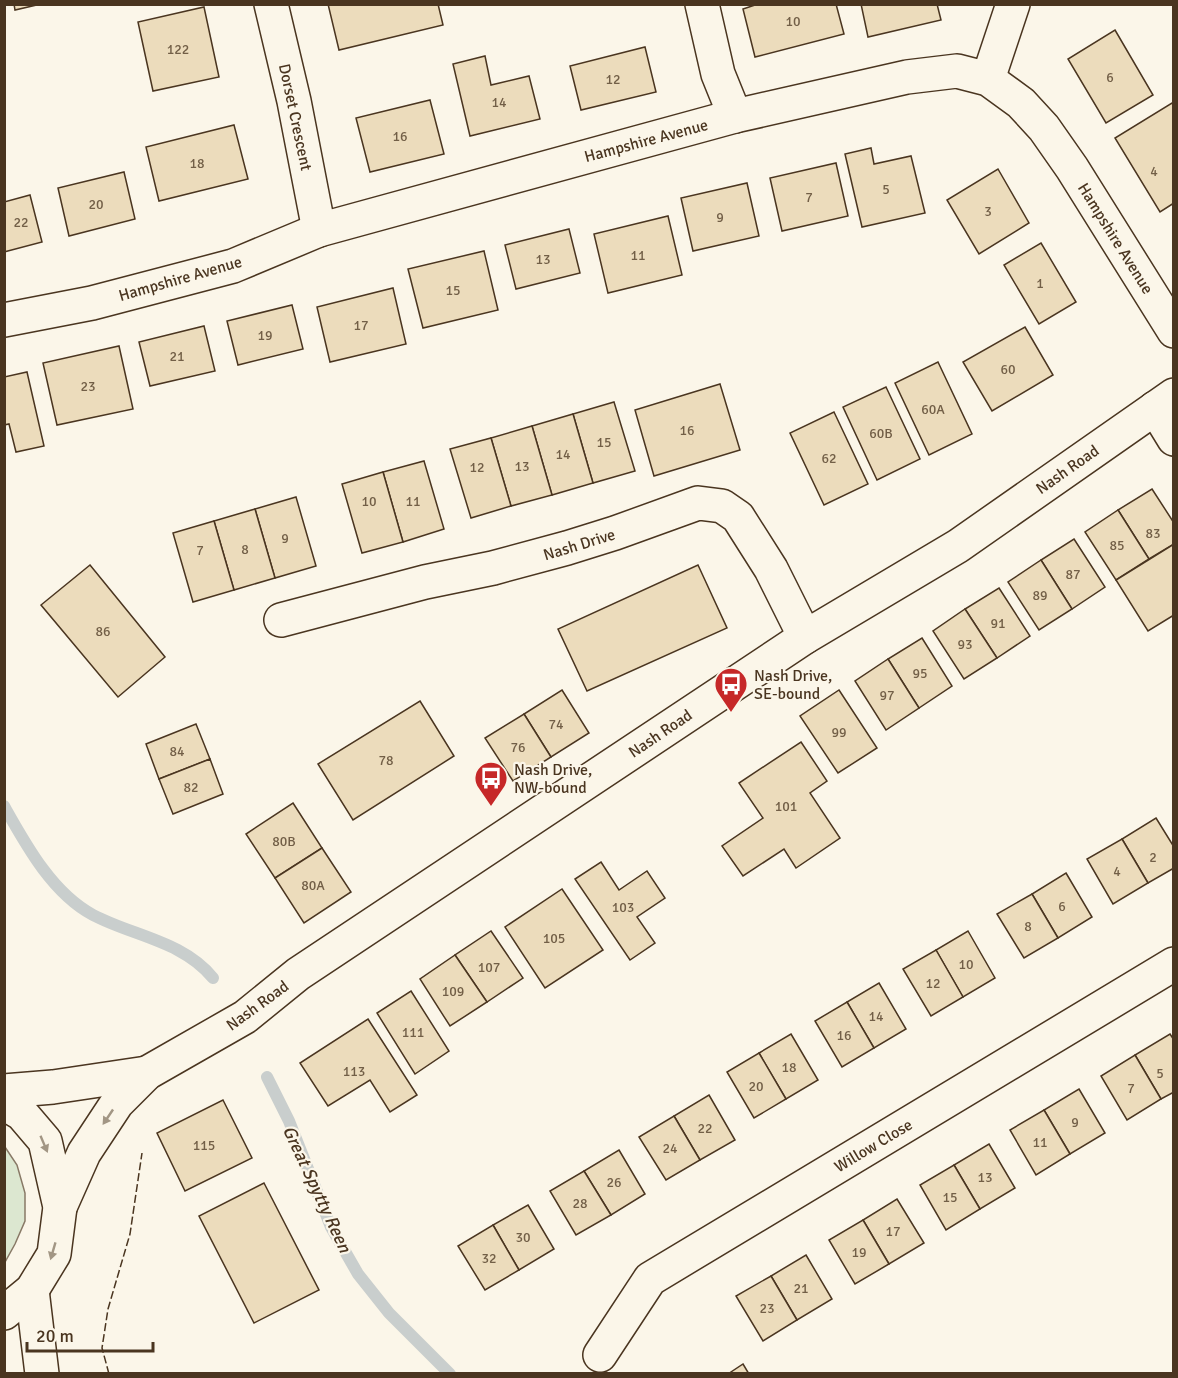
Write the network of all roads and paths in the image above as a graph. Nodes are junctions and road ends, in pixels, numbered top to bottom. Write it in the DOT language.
graph roads {
  1 [pos="271,4"];
  2 [pos="702,4"];
  3 [pos="1013,4"];
  4 [pos="988,78"];
  5 [pos="735,116"];
  6 [pos="319,230"];
  7 [pos="4,320"];
  8 [pos="1173,331"];
  9 [pos="1164,401"];
  10 [pos="1173,439"];
  11 [pos="281,620"];
  12 [pos="805,637"];
  13 [pos="1173,964"];
  14 [pos="147,1073"];
  15 [pos="4,1091"];
  16 [pos="4,1103"];
  17 [pos="60,1207"];
  18 [pos="32,1290"];
  19 [pos="4,1313"];
  20 [pos="600,1355"];
  21 [pos="42,1374"];
  1 -- 6 [label="street, Dorset Crescent"];
  2 -- 5 [label="street"];
  3 -- 4 [label="street"];
  4 -- 5 [label="street, Hampshire Avenue"];
  4 -- 8 [label="street, Hampshire Avenue"];
  5 -- 6 [label="street, Hampshire Avenue"];
  6 -- 7 [label="street, Hampshire Avenue"];
  9 -- 10 [label="street"];
  9 -- 12 [label="street, Nash Road"];
  11 -- 12 [label="street, Nash Drive"];
  12 -- 14 [label="street, Nash Road"];
  13 -- 20 [label="street, Willow Close"];
  14 -- 15 [label="street, Nash Road"];
  14 -- 17 [label="street, Nash Road, one-way"];
  16 -- 17 [label="street, one-way"];
  17 -- 18 [label="street, one-way"];
  18 -- 19 [label="street"];
  18 -- 21 [label="street"];
}
